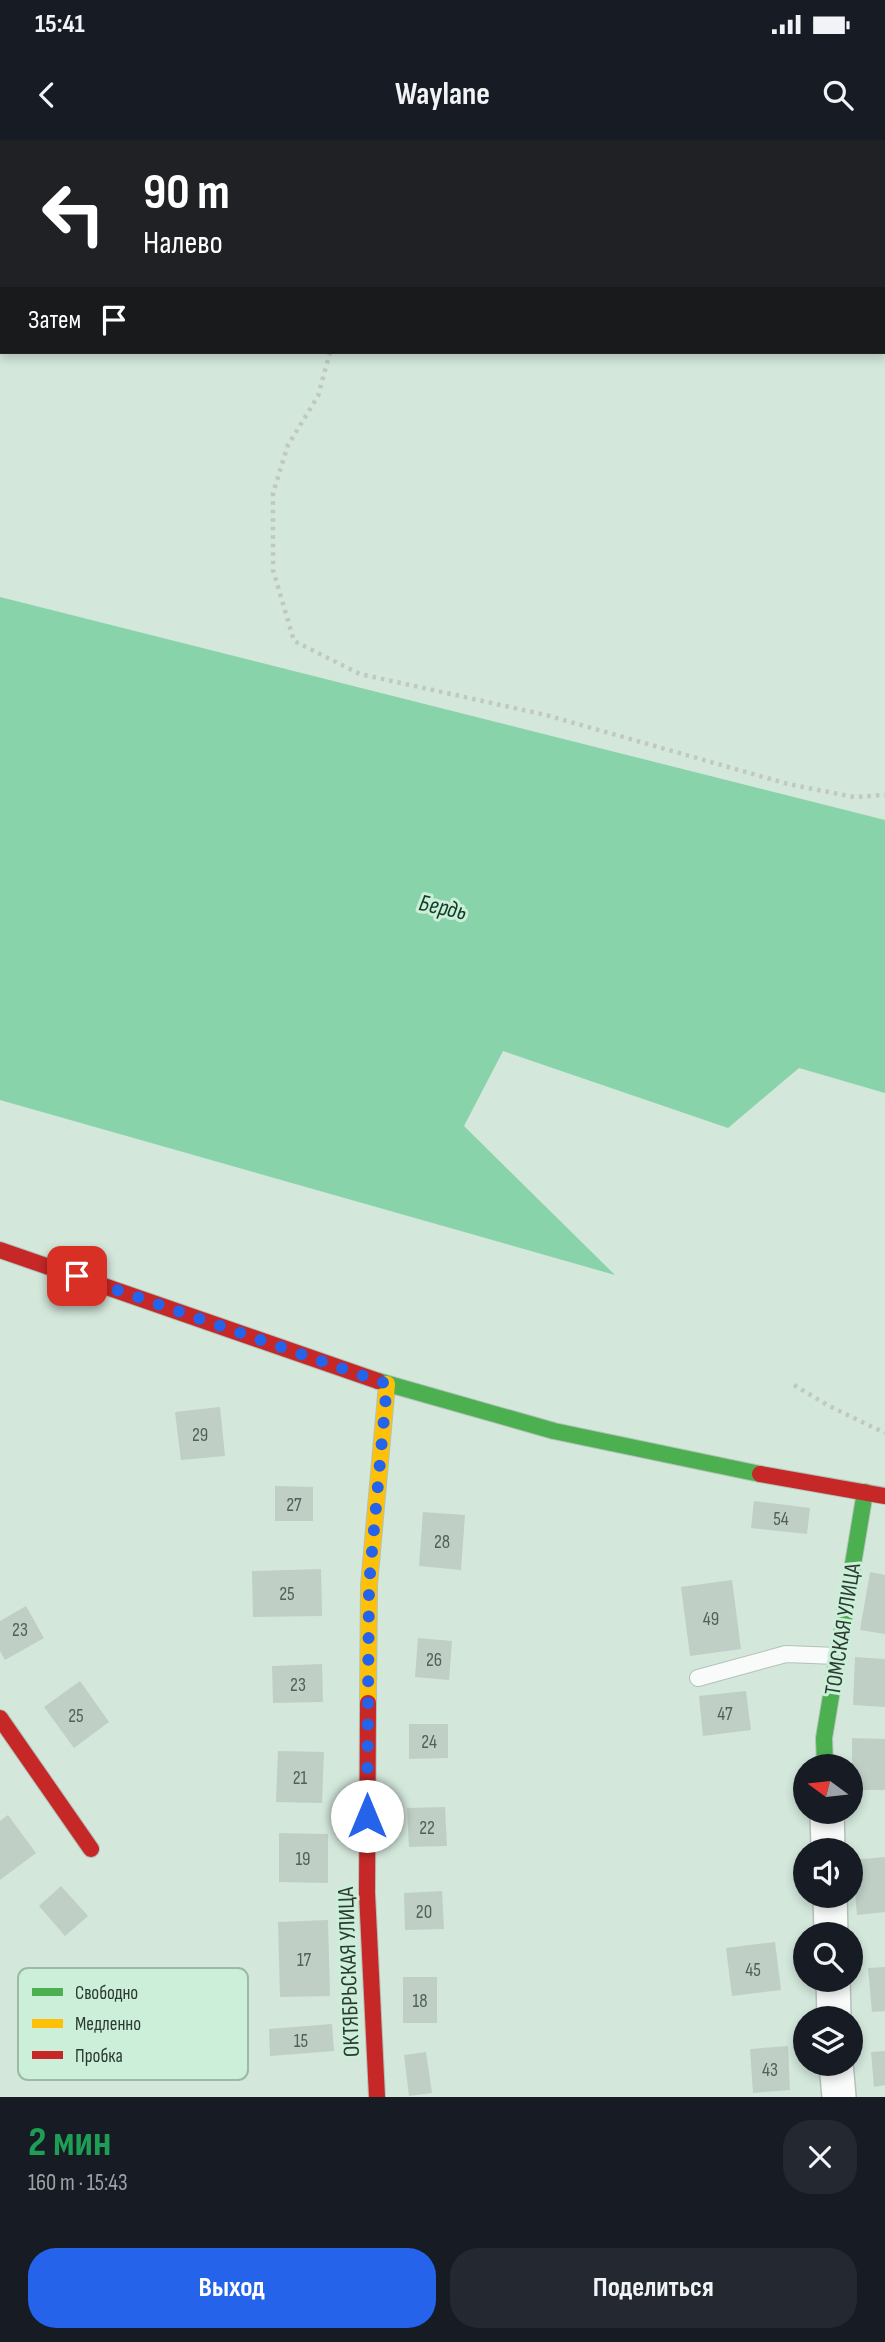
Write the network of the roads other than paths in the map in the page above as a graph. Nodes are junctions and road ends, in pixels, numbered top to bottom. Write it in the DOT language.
graph roads {
  1 [pos="0,1250"];
  2 [pos="387,1384"];
  3 [pos="864,1492"];
  4 [pos="885,1496"];
  5 [pos="837,1656"];
  6 [pos="698,1678"];
  7 [pos="0,1718"];
  8 [pos="825,1754"];
  9 [pos="91,1849"];
  10 [pos="837,2076"];
  11 [pos="377,2097"];
  12 [pos="839,2097"];
  1 -- 2 [label="street"];
  2 -- 3 [label="street"];
  2 -- 11 [label="street, ОКТЯБРЬСКАЯ УЛИЦА"];
  3 -- 4 [label="street"];
  3 -- 5 [label="street, ТОМСКАЯ УЛИЦА"];
  5 -- 6 [label="lane"];
  5 -- 8 [label="street, ТОМСКАЯ УЛИЦА"];
  7 -- 9 [label="street"];
  10 -- 12 [label="street"];
}
